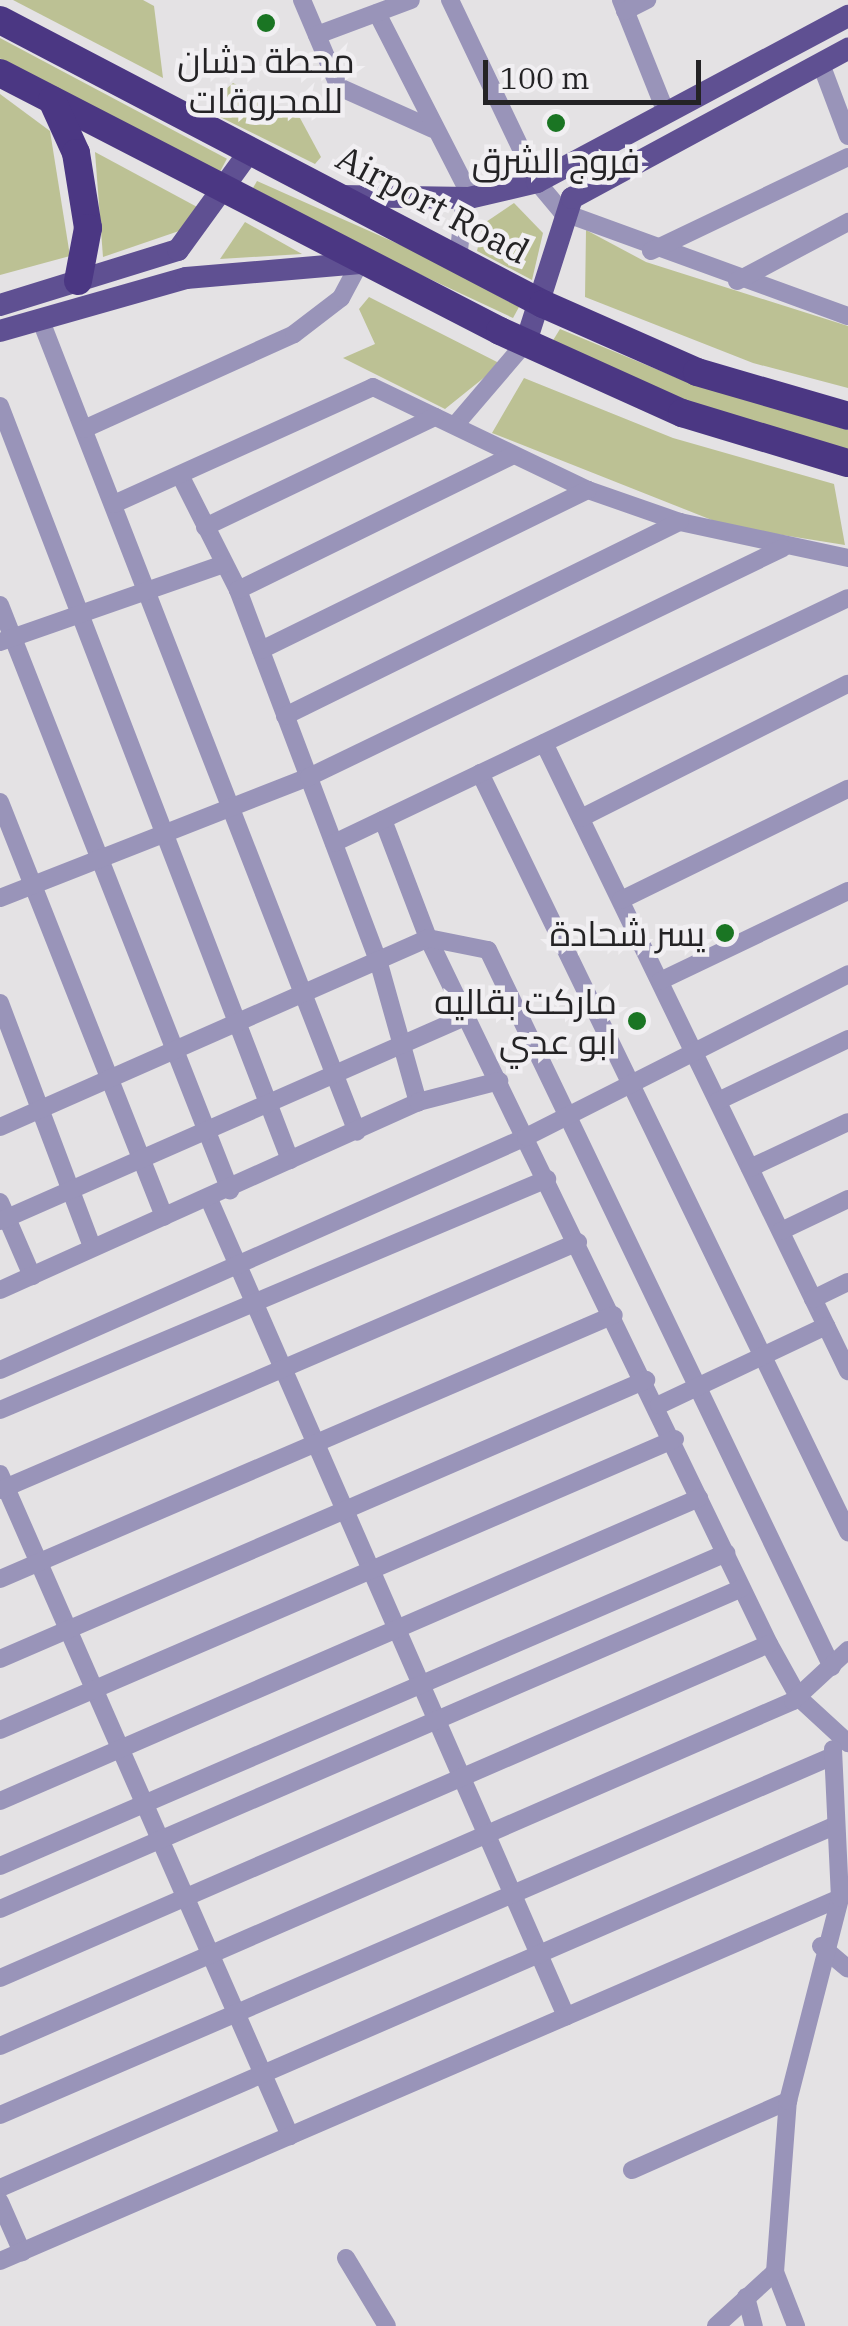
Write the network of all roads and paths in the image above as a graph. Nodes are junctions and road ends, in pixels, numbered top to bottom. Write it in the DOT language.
graph roads {
  1 [pos="302,0"];
  2 [pos="411,0"];
  3 [pos="450,0"];
  4 [pos="647,0"];
  5 [pos="623,6"];
  6 [pos="377,13"];
  7 [pos="848,16"];
  8 [pos="0,20"];
  9 [pos="318,35"];
  10 [pos="848,50"];
  11 [pos="822,64"];
  12 [pos="0,73"];
  13 [pos="52,100"];
  14 [pos="665,110"];
  15 [pos="433,130"];
  16 [pos="848,136"];
  17 [pos="250,151"];
  18 [pos="848,156"];
  19 [pos="538,182"];
  20 [pos="224,194"];
  21 [pos="336,196"];
  22 [pos="469,198"];
  23 [pos="562,212"];
  24 [pos="848,222"];
  25 [pos="178,250"];
  26 [pos="651,250"];
  27 [pos="458,259"];
  28 [pos="360,263"];
  29 [pos="186,278"];
  30 [pos="78,281"];
  31 [pos="736,281"];
  32 [pos="848,298"];
  33 [pos="0,304"];
  34 [pos="543,304"];
  35 [pos="824,311"];
  36 [pos="848,316"];
  37 [pos="41,322"];
  38 [pos="0,331"];
  39 [pos="526,342"];
  40 [pos="0,406"];
  41 [pos="848,416"];
  42 [pos="435,417"];
  43 [pos="456,424"];
  44 [pos="84,429"];
  45 [pos="513,455"];
  46 [pos="848,463"];
  47 [pos="180,475"];
  48 [pos="588,490"];
  49 [pos="114,504"];
  50 [pos="680,522"];
  51 [pos="206,526"];
  52 [pos="783,548"];
  53 [pos="848,558"];
  54 [pos="224,564"];
  55 [pos="148,590"];
  56 [pos="238,590"];
  57 [pos="848,598"];
  58 [pos="0,606"];
  59 [pos="81,613"];
  60 [pos="6,640"];
  61 [pos="261,650"];
  62 [pos="848,684"];
  63 [pos="286,716"];
  64 [pos="544,743"];
  65 [pos="480,773"];
  66 [pos="309,777"];
  67 [pos="848,789"];
  68 [pos="0,802"];
  69 [pos="237,807"];
  70 [pos="580,818"];
  71 [pos="383,820"];
  72 [pos="170,834"];
  73 [pos="334,844"];
  74 [pos="102,859"];
  75 [pos="32,886"];
  76 [pos="848,891"];
  77 [pos="0,898"];
  78 [pos="620,900"];
  79 [pos="428,938"];
  80 [pos="378,960"];
  81 [pos="848,974"];
  82 [pos="660,981"];
  83 [pos="304,994"];
  84 [pos="0,1003"];
  85 [pos="466,1016"];
  86 [pos="238,1022"];
  87 [pos="848,1039"];
  88 [pos="396,1045"];
  89 [pos="175,1047"];
  90 [pos="692,1048"];
  91 [pos="334,1070"];
  92 [pos="109,1080"];
  93 [pos="498,1081"];
  94 [pos="631,1082"];
  95 [pos="271,1101"];
  96 [pos="718,1101"];
  97 [pos="418,1102"];
  98 [pos="41,1111"];
  99 [pos="567,1114"];
  100 [pos="848,1122"];
  101 [pos="0,1127"];
  102 [pos="203,1130"];
  103 [pos="357,1132"];
  104 [pos="526,1137"];
  105 [pos="136,1158"];
  106 [pos="290,1160"];
  107 [pos="750,1168"];
  108 [pos="547,1179"];
  109 [pos="72,1188"];
  110 [pos="230,1190"];
  111 [pos="209,1198"];
  112 [pos="848,1200"];
  113 [pos="2,1214"];
  114 [pos="164,1218"];
  115 [pos="781,1231"];
  116 [pos="578,1242"];
  117 [pos="92,1246"];
  118 [pos="239,1262"];
  119 [pos="32,1276"];
  120 [pos="848,1282"];
  121 [pos="0,1290"];
  122 [pos="258,1298"];
  123 [pos="813,1299"];
  124 [pos="614,1315"];
  125 [pos="826,1326"];
  126 [pos="764,1354"];
  127 [pos="847,1366"];
  128 [pos="0,1370"];
  129 [pos="284,1370"];
  130 [pos="646,1380"];
  131 [pos="699,1386"];
  132 [pos="659,1405"];
  133 [pos="0,1410"];
  134 [pos="319,1439"];
  135 [pos="675,1439"];
  136 [pos="2,1484"];
  137 [pos="699,1498"];
  138 [pos="350,1506"];
  139 [pos="848,1532"];
  140 [pos="726,1553"];
  141 [pos="38,1561"];
  142 [pos="376,1565"];
  143 [pos="0,1579"];
  144 [pos="742,1588"];
  145 [pos="398,1621"];
  146 [pos="69,1628"];
  147 [pos="769,1644"];
  148 [pos="848,1650"];
  149 [pos="0,1659"];
  150 [pos="832,1667"];
  151 [pos="427,1683"];
  152 [pos="96,1686"];
  153 [pos="799,1698"];
  154 [pos="440,1719"];
  155 [pos="835,1728"];
  156 [pos="0,1730"];
  157 [pos="848,1743"];
  158 [pos="120,1745"];
  159 [pos="833,1756"];
  160 [pos="463,1774"];
  161 [pos="0,1801"];
  162 [pos="145,1806"];
  163 [pos="834,1826"];
  164 [pos="490,1834"];
  165 [pos="160,1840"];
  166 [pos="0,1866"];
  167 [pos="514,1890"];
  168 [pos="184,1894"];
  169 [pos="840,1898"];
  170 [pos="0,1908"];
  171 [pos="821,1946"];
  172 [pos="544,1953"];
  173 [pos="208,1954"];
  174 [pos="848,1970"];
  175 [pos="0,1978"];
  176 [pos="232,2012"];
  177 [pos="566,2016"];
  178 [pos="0,2046"];
  179 [pos="257,2074"];
  180 [pos="788,2101"];
  181 [pos="0,2115"];
  182 [pos="290,2136"];
  183 [pos="632,2170"];
  184 [pos="0,2188"];
  185 [pos="0,2202"];
  186 [pos="22,2252"];
  187 [pos="346,2258"];
  188 [pos="0,2261"];
  189 [pos="775,2272"];
  190 [pos="746,2297"];
  191 [pos="387,2326"];
  192 [pos="716,2326"];
  193 [pos="754,2326"];
  194 [pos="796,2326"];
  1 -- 9 [label="street"];
  2 -- 6 [label="street"];
  3 -- 19 [label="street"];
  4 -- 5 [label="street"];
  5 -- 14 [label="street"];
  6 -- 9 [label="street"];
  6 -- 15 [label="street"];
  7 -- 14 [label="main road"];
  8 -- 17 [label="highway, Airport Road"];
  9 -- 15 [label="street"];
  10 -- 11 [label="main road"];
  11 -- 16 [label="street"];
  11 -- 23 [label="main road"];
  12 -- 13 [label="highway"];
  13 -- 20 [label="highway"];
  13 -- 30 [label="highway"];
  14 -- 19 [label="main road"];
  15 -- 22 [label="street"];
  17 -- 20 [label="main road"];
  17 -- 21 [label="highway, Airport Road"];
  18 -- 26 [label="street"];
  19 -- 22 [label="main road"];
  19 -- 23 [label="street"];
  20 -- 25 [label="main road"];
  20 -- 28 [label="highway"];
  21 -- 22 [label="main road"];
  21 -- 27 [label="highway, Airport Road"];
  22 -- 27 [label="street"];
  23 -- 26 [label="street"];
  23 -- 34 [label="main road"];
  24 -- 31 [label="street"];
  25 -- 29 [label="main road"];
  25 -- 30 [label="main road"];
  26 -- 31 [label="street"];
  27 -- 34 [label="highway, Airport Road"];
  28 -- 29 [label="main road"];
  28 -- 39 [label="highway"];
  28 -- 44 [label="street"];
  29 -- 37 [label="main road"];
  30 -- 33 [label="main road"];
  31 -- 35 [label="street"];
  32 -- 35 [label="street"];
  34 -- 39 [label="main road"];
  34 -- 41 [label="highway, Airport Road"];
  35 -- 36 [label="street"];
  37 -- 38 [label="main road"];
  37 -- 44 [label="street"];
  39 -- 43 [label="street"];
  39 -- 46 [label="highway"];
  40 -- 59 [label="street"];
  42 -- 43 [label="street"];
  42 -- 47 [label="street"];
  42 -- 51 [label="street"];
  43 -- 45 [label="street"];
  44 -- 49 [label="street"];
  45 -- 48 [label="street"];
  45 -- 56 [label="street"];
  47 -- 49 [label="street"];
  47 -- 51 [label="street"];
  48 -- 50 [label="street"];
  48 -- 61 [label="street"];
  49 -- 55 [label="street"];
  50 -- 52 [label="street"];
  50 -- 63 [label="street"];
  51 -- 54 [label="street"];
  52 -- 53 [label="street"];
  52 -- 66 [label="street"];
  54 -- 55 [label="street"];
  54 -- 56 [label="street"];
  55 -- 59 [label="street"];
  55 -- 69 [label="street"];
  56 -- 61 [label="street"];
  57 -- 64 [label="street"];
  58 -- 60 [label="street"];
  59 -- 60 [label="street"];
  59 -- 72 [label="street"];
  60 -- 74 [label="street"];
  61 -- 63 [label="street"];
  62 -- 70 [label="street"];
  63 -- 66 [label="street"];
  64 -- 65 [label="street"];
  64 -- 70 [label="street"];
  65 -- 71 [label="street"];
  65 -- 94 [label="street"];
  66 -- 69 [label="street"];
  66 -- 73 [label="street"];
  67 -- 78 [label="street"];
  68 -- 75 [label="street"];
  69 -- 72 [label="street"];
  69 -- 83 [label="street"];
  70 -- 78 [label="street"];
  71 -- 73 [label="street"];
  71 -- 79 [label="street"];
  72 -- 74 [label="street"];
  72 -- 86 [label="street"];
  73 -- 80 [label="street"];
  74 -- 75 [label="street"];
  74 -- 89 [label="street"];
  75 -- 77 [label="street"];
  75 -- 92 [label="street"];
  76 -- 82 [label="street"];
  78 -- 82 [label="street"];
  79 -- 80 [label="street"];
  79 -- 85 [label="street"];
  79 -- 99 [label="street"];
  80 -- 83 [label="street"];
  80 -- 88 [label="street"];
  81 -- 90 [label="street"];
  82 -- 90 [label="street"];
  83 -- 86 [label="street"];
  83 -- 91 [label="street"];
  84 -- 98 [label="street"];
  85 -- 88 [label="street"];
  85 -- 93 [label="street"];
  86 -- 89 [label="street"];
  86 -- 95 [label="street"];
  87 -- 96 [label="street"];
  88 -- 91 [label="street"];
  88 -- 97 [label="street"];
  89 -- 92 [label="street"];
  89 -- 102 [label="street"];
  90 -- 94 [label="street"];
  90 -- 96 [label="street"];
  91 -- 95 [label="street"];
  91 -- 103 [label="street"];
  92 -- 98 [label="street"];
  92 -- 105 [label="street"];
  93 -- 97 [label="street"];
  93 -- 104 [label="street"];
  94 -- 99 [label="street"];
  94 -- 126 [label="street"];
  95 -- 102 [label="street"];
  95 -- 106 [label="street"];
  96 -- 107 [label="street"];
  97 -- 103 [label="street"];
  98 -- 101 [label="street"];
  98 -- 109 [label="street"];
  99 -- 104 [label="street"];
  99 -- 131 [label="street"];
  100 -- 107 [label="street"];
  102 -- 105 [label="street"];
  102 -- 110 [label="street"];
  103 -- 106 [label="street"];
  104 -- 108 [label="street"];
  104 -- 118 [label="street"];
  105 -- 109 [label="street"];
  105 -- 114 [label="street"];
  106 -- 110 [label="street"];
  107 -- 115 [label="street"];
  108 -- 116 [label="street"];
  108 -- 122 [label="street"];
  109 -- 113 [label="street"];
  109 -- 117 [label="street"];
  110 -- 111 [label="street"];
  111 -- 114 [label="street"];
  111 -- 118 [label="street"];
  112 -- 115 [label="street"];
  113 -- 119 [label="street"];
  114 -- 117 [label="street"];
  115 -- 123 [label="street"];
  116 -- 124 [label="street"];
  116 -- 129 [label="street"];
  117 -- 119 [label="street"];
  118 -- 122 [label="street"];
  118 -- 128 [label="street"];
  119 -- 121 [label="street"];
  120 -- 123 [label="street"];
  122 -- 129 [label="street"];
  122 -- 133 [label="street"];
  123 -- 125 [label="street"];
  124 -- 130 [label="street"];
  124 -- 134 [label="street"];
  125 -- 126 [label="street"];
  125 -- 127 [label="street"];
  126 -- 131 [label="street"];
  126 -- 139 [label="street"];
  129 -- 134 [label="street"];
  129 -- 136 [label="street"];
  130 -- 132 [label="street"];
  130 -- 138 [label="street"];
  131 -- 132 [label="street"];
  131 -- 150 [label="street"];
  132 -- 135 [label="street"];
  134 -- 138 [label="street"];
  134 -- 141 [label="street"];
  135 -- 137 [label="street"];
  135 -- 142 [label="street"];
  136 -- 141 [label="street"];
  137 -- 140 [label="street"];
  137 -- 145 [label="street"];
  138 -- 142 [label="street"];
  138 -- 146 [label="street"];
  140 -- 144 [label="street"];
  140 -- 151 [label="street"];
  141 -- 143 [label="street"];
  141 -- 146 [label="street"];
  142 -- 145 [label="street"];
  142 -- 152 [label="street"];
  144 -- 147 [label="street"];
  144 -- 154 [label="street"];
  145 -- 151 [label="street"];
  145 -- 158 [label="street"];
  146 -- 149 [label="street"];
  146 -- 152 [label="street"];
  147 -- 153 [label="street"];
  147 -- 160 [label="street"];
  148 -- 150 [label="street"];
  150 -- 153 [label="street"];
  151 -- 154 [label="street"];
  151 -- 162 [label="street"];
  152 -- 156 [label="street"];
  152 -- 158 [label="street"];
  153 -- 155 [label="street"];
  153 -- 164 [label="street"];
  154 -- 160 [label="street"];
  154 -- 165 [label="street"];
  155 -- 157 [label="street"];
  155 -- 159 [label="street"];
  158 -- 161 [label="street"];
  158 -- 162 [label="street"];
  159 -- 163 [label="street"];
  159 -- 167 [label="street"];
  160 -- 164 [label="street"];
  160 -- 168 [label="street"];
  162 -- 165 [label="street"];
  162 -- 166 [label="street"];
  163 -- 169 [label="street"];
  163 -- 172 [label="street"];
  164 -- 167 [label="street"];
  164 -- 173 [label="street"];
  165 -- 168 [label="street"];
  165 -- 170 [label="street"];
  167 -- 172 [label="street"];
  167 -- 176 [label="street"];
  168 -- 173 [label="street"];
  168 -- 175 [label="street"];
  169 -- 171 [label="street"];
  169 -- 177 [label="street"];
  171 -- 174 [label="street"];
  171 -- 180 [label="street"];
  172 -- 177 [label="street"];
  172 -- 179 [label="street"];
  173 -- 176 [label="street"];
  173 -- 178 [label="street"];
  176 -- 179 [label="street"];
  176 -- 181 [label="street"];
  177 -- 182 [label="street"];
  179 -- 182 [label="street"];
  179 -- 184 [label="street"];
  180 -- 183 [label="street"];
  180 -- 189 [label="street"];
  182 -- 186 [label="street"];
  185 -- 186 [label="street"];
  186 -- 188 [label="street"];
  187 -- 191 [label="street"];
  189 -- 190 [label="street"];
  189 -- 194 [label="street"];
  190 -- 192 [label="street"];
  190 -- 193 [label="street"];
}
